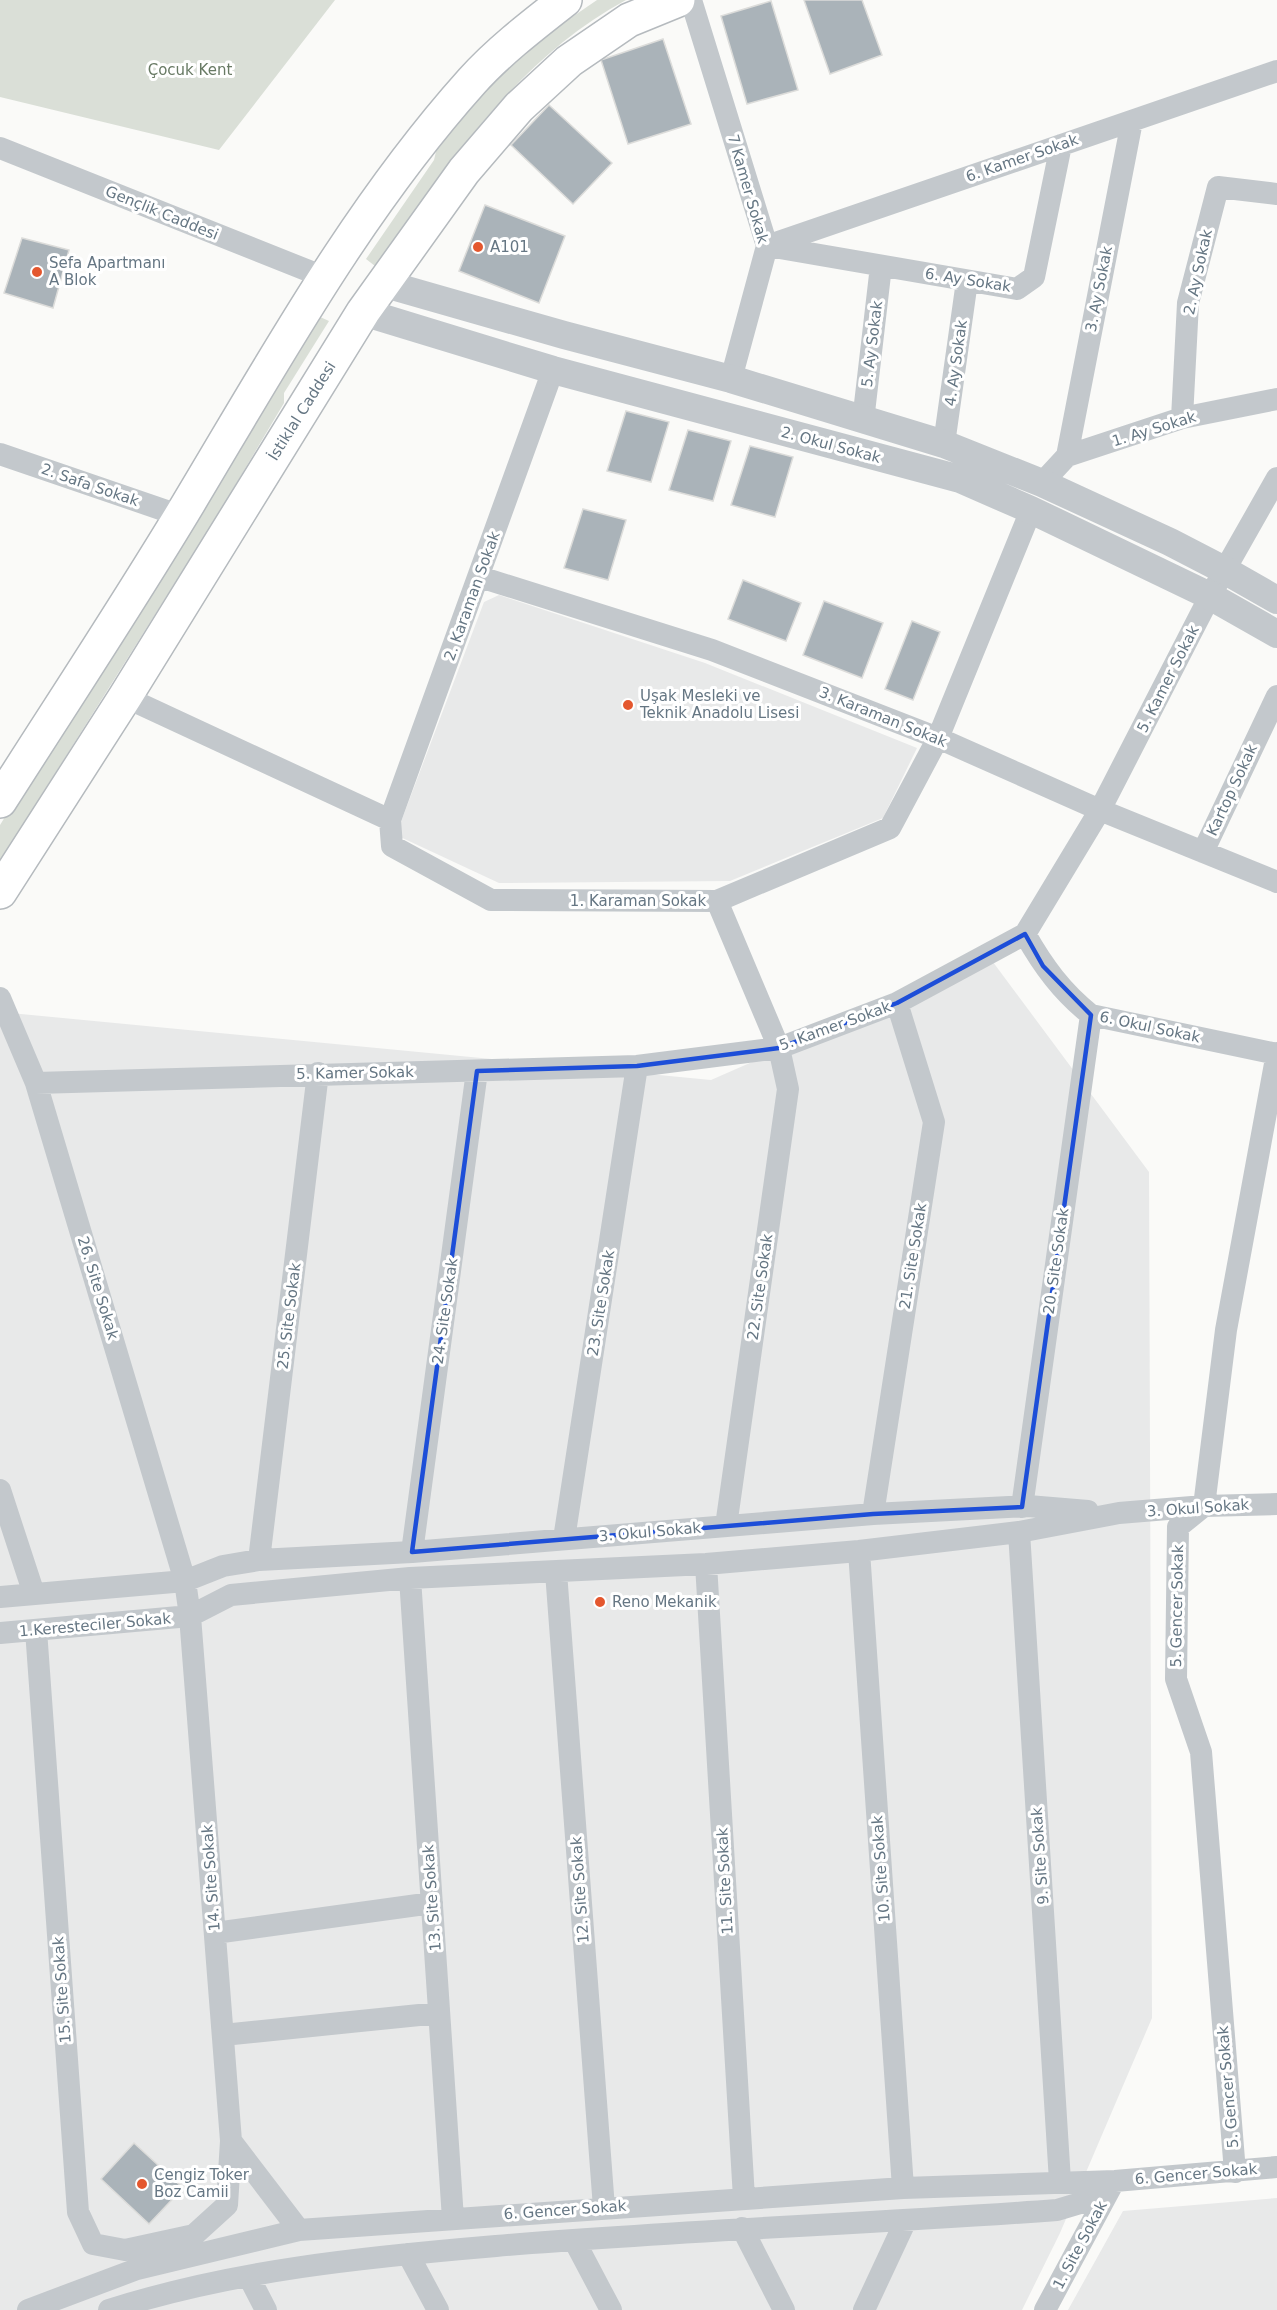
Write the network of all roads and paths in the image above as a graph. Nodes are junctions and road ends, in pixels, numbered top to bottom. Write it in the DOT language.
graph roads {
  1 [pos="565,0"];
  2 [pos="678,0"];
  3 [pos="691,0"];
  4 [pos="1277,71"];
  5 [pos="1132,121"];
  6 [pos="1060,145"];
  7 [pos="0,148"];
  8 [pos="1277,194"];
  9 [pos="767,246"];
  10 [pos="882,266"];
  11 [pos="324,277"];
  12 [pos="967,281"];
  13 [pos="382,283"];
  14 [pos="363,312"];
  15 [pos="564,335"];
  16 [pos="553,370"];
  17 [pos="731,380"];
  18 [pos="1277,399"];
  19 [pos="1182,418"];
  20 [pos="863,421"];
  21 [pos="944,444"];
  22 [pos="0,454"];
  23 [pos="1066,456"];
  24 [pos="1277,478"];
  25 [pos="1042,483"];
  26 [pos="1031,510"];
  27 [pos="181,516"];
  28 [pos="1226,570"];
  29 [pos="480,577"];
  30 [pos="1210,596"];
  31 [pos="1277,600"];
  32 [pos="1277,634"];
  33 [pos="1277,696"];
  34 [pos="125,697"];
  35 [pos="938,738"];
  36 [pos="0,801"];
  37 [pos="1100,810"];
  38 [pos="390,820"];
  39 [pos="1203,852"];
  40 [pos="1277,882"];
  41 [pos="0,892"];
  42 [pos="717,901"];
  43 [pos="1025,934"];
  44 [pos="0,998"];
  45 [pos="897,1003"];
  46 [pos="1091,1015"];
  47 [pos="779,1048"];
  48 [pos="1277,1054"];
  49 [pos="637,1066"];
  50 [pos="477,1071"];
  51 [pos="318,1073"];
  52 [pos="36,1083"];
  53 [pos="0,1490"];
  54 [pos="1277,1504"];
  55 [pos="1204,1506"];
  56 [pos="1022,1507"];
  57 [pos="1119,1513"];
  58 [pos="873,1514"];
  59 [pos="726,1526"];
  60 [pos="1019,1532"];
  61 [pos="564,1539"];
  62 [pos="859,1551"];
  63 [pos="412,1552"];
  64 [pos="260,1560"];
  65 [pos="706,1564"];
  66 [pos="556,1572"];
  67 [pos="410,1578"];
  68 [pos="185,1581"];
  69 [pos="34,1594"];
  70 [pos="0,1597"];
  71 [pos="190,1616"];
  72 [pos="36,1630"];
  73 [pos="0,1633"];
  74 [pos="432,1903"];
  75 [pos="215,1933"];
  76 [pos="439,2013"];
  77 [pos="223,2035"];
  78 [pos="231,2141"];
  79 [pos="1277,2168"];
  80 [pos="1234,2172"];
  81 [pos="1060,2181"];
  82 [pos="1115,2181"];
  83 [pos="903,2188"];
  84 [pos="744,2198"];
  85 [pos="604,2208"];
  86 [pos="453,2219"];
  87 [pos="906,2220"];
  88 [pos="742,2228"];
  89 [pos="299,2230"];
  90 [pos="194,2235"];
  91 [pos="574,2240"];
  92 [pos="211,2250"];
  93 [pos="408,2253"];
  94 [pos="249,2277"];
  95 [pos="28,2310"];
  96 [pos="109,2310"];
  97 [pos="266,2310"];
  98 [pos="438,2310"];
  99 [pos="611,2310"];
  100 [pos="784,2310"];
  101 [pos="864,2310"];
  102 [pos="1045,2310"];
  1 -- 11 [label="main road"];
  2 -- 13 [label="main road, İstiklal Caddesi"];
  3 -- 9 [label="street, 7 Kamer Sokak"];
  4 -- 5 [label="street, 6. Kamer Sokak"];
  5 -- 6 [label="street, 6. Kamer Sokak"];
  5 -- 23 [label="street, 3. Ay Sokak"];
  6 -- 9 [label="street, 6. Kamer Sokak"];
  6 -- 12 [label="street, 6. Ay Sokak"];
  7 -- 11 [label="street, Gençlik Caddesi"];
  8 -- 19 [label="street, 2. Ay Sokak"];
  9 -- 10 [label="street, 6. Ay Sokak"];
  9 -- 17 [label="street, 7 Kamer Sokak"];
  10 -- 12 [label="street, 6. Ay Sokak"];
  10 -- 20 [label="street, 5. Ay Sokak"];
  11 -- 13 [label="main road"];
  11 -- 14 [label="main road"];
  11 -- 27 [label="main road"];
  12 -- 21 [label="street, 4. Ay Sokak"];
  13 -- 14 [label="main road, İstiklal Caddesi"];
  13 -- 15 [label="street, 2. Okul Sokak"];
  14 -- 16 [label="street, 2. Okul Sokak"];
  14 -- 34 [label="main road, İstiklal Caddesi"];
  15 -- 16 [label="street"];
  15 -- 17 [label="street, 2. Okul Sokak"];
  16 -- 26 [label="street, 2. Okul Sokak"];
  16 -- 29 [label="street, 2. Karaman Sokak"];
  17 -- 20 [label="street, 2. Okul Sokak"];
  18 -- 19 [label="street, 1. Ay Sokak"];
  19 -- 23 [label="street, 1. Ay Sokak"];
  20 -- 21 [label="street, 2. Okul Sokak"];
  21 -- 25 [label="street, 2. Okul Sokak"];
  22 -- 27 [label="street, 2. Safa Sokak"];
  23 -- 25 [label="street"];
  24 -- 28 [label="street, 5. Kamer Sokak"];
  25 -- 26 [label="street"];
  25 -- 28 [label="street, 2. Okul Sokak"];
  26 -- 30 [label="street, 2. Okul Sokak"];
  26 -- 35 [label="street, 1. Karaman Sokak"];
  27 -- 36 [label="main road"];
  28 -- 30 [label="street, 5. Kamer Sokak"];
  28 -- 31 [label="street, 2. Okul Sokak"];
  29 -- 35 [label="street, 3. Karaman Sokak"];
  29 -- 38 [label="street, 2. Karaman Sokak"];
  30 -- 32 [label="street, 2. Okul Sokak"];
  30 -- 37 [label="street, 5. Kamer Sokak"];
  33 -- 39 [label="street, Kartop Sokak"];
  34 -- 38 [label="street"];
  34 -- 41 [label="main road, İstiklal Caddesi"];
  35 -- 37 [label="street, 3. Karaman Sokak"];
  35 -- 42 [label="street, 1. Karaman Sokak"];
  37 -- 39 [label="street, 3. Karaman Sokak"];
  37 -- 43 [label="street, 5. Kamer Sokak"];
  38 -- 42 [label="street, 1. Karaman Sokak"];
  39 -- 40 [label="street, 3. Karaman Sokak"];
  42 -- 47 [label="street, 22. Site Sokak"];
  43 -- 45 [label="street, 5. Kamer Sokak"];
  43 -- 46 [label="street, 6. Okul Sokak"];
  44 -- 52 [label="street, 26. Site Sokak"];
  45 -- 47 [label="street, 5. Kamer Sokak"];
  45 -- 58 [label="street, 21. Site Sokak"];
  46 -- 48 [label="street, 6. Okul Sokak"];
  46 -- 56 [label="street, 20. Site Sokak"];
  47 -- 49 [label="street, 5. Kamer Sokak"];
  47 -- 59 [label="street, 22. Site Sokak"];
  48 -- 55 [label="street"];
  49 -- 50 [label="street, 5. Kamer Sokak"];
  49 -- 61 [label="street, 23. Site Sokak"];
  50 -- 51 [label="street, 5. Kamer Sokak"];
  50 -- 63 [label="street, 24. Site Sokak"];
  51 -- 52 [label="street, 5. Kamer Sokak"];
  51 -- 64 [label="street, 25. Site Sokak"];
  52 -- 68 [label="street, 26. Site Sokak"];
  53 -- 69 [label="street"];
  54 -- 55 [label="street, 3. Okul Sokak"];
  55 -- 57 [label="street, 3. Okul Sokak"];
  55 -- 80 [label="street, 5. Gencer Sokak"];
  56 -- 57 [label="street, 3. Okul Sokak"];
  56 -- 58 [label="street, 3. Okul Sokak"];
  57 -- 60 [label="street, 3. Okul Sokak"];
  58 -- 59 [label="street, 3. Okul Sokak"];
  59 -- 61 [label="street, 3. Okul Sokak"];
  60 -- 62 [label="street, 3. Okul Sokak"];
  60 -- 81 [label="street, 9. Site Sokak"];
  61 -- 63 [label="street, 3. Okul Sokak"];
  62 -- 65 [label="street, 3. Okul Sokak"];
  62 -- 83 [label="street, 10. Site Sokak"];
  63 -- 64 [label="street, 3. Okul Sokak"];
  64 -- 68 [label="street, 3. Okul Sokak"];
  65 -- 66 [label="street, 3. Okul Sokak"];
  65 -- 84 [label="street, 11. Site Sokak"];
  66 -- 67 [label="street, 3. Okul Sokak"];
  66 -- 85 [label="street, 12. Site Sokak"];
  67 -- 71 [label="street, 3. Okul Sokak"];
  67 -- 74 [label="street, 13. Site Sokak"];
  68 -- 69 [label="street"];
  68 -- 71 [label="street, 26. Site Sokak"];
  69 -- 70 [label="street"];
  71 -- 72 [label="street, 1.Keresteciler Sokak"];
  71 -- 75 [label="street, 14. Site Sokak"];
  72 -- 73 [label="street, 1.Keresteciler Sokak"];
  72 -- 90 [label="street, 15. Site Sokak"];
  74 -- 75 [label="street"];
  74 -- 76 [label="street, 13. Site Sokak"];
  75 -- 77 [label="street, 14. Site Sokak"];
  76 -- 77 [label="street"];
  76 -- 86 [label="street, 13. Site Sokak"];
  77 -- 78 [label="street, 14. Site Sokak"];
  78 -- 89 [label="street"];
  78 -- 90 [label="street, 14. Site Sokak"];
  79 -- 80 [label="street, 6. Gencer Sokak"];
  80 -- 82 [label="street, 6. Gencer Sokak"];
  81 -- 82 [label="street, 6. Gencer Sokak"];
  81 -- 83 [label="street, 6. Gencer Sokak"];
  82 -- 87 [label="street, 6. Gencer Sokak"];
  82 -- 102 [label="street, 1. Site Sokak"];
  83 -- 84 [label="street, 6. Gencer Sokak"];
  84 -- 85 [label="street, 6. Gencer Sokak"];
  85 -- 86 [label="street, 6. Gencer Sokak"];
  86 -- 89 [label="street, 6. Gencer Sokak"];
  87 -- 88 [label="street, 6. Gencer Sokak"];
  87 -- 101 [label="street"];
  88 -- 91 [label="street, 6. Gencer Sokak"];
  88 -- 100 [label="street"];
  89 -- 92 [label="street, 6. Gencer Sokak"];
  90 -- 92 [label="street"];
  91 -- 93 [label="street, 6. Gencer Sokak"];
  91 -- 99 [label="street"];
  92 -- 95 [label="street, 6. Gencer Sokak"];
  93 -- 94 [label="street, 6. Gencer Sokak"];
  93 -- 98 [label="street"];
  94 -- 96 [label="street, 6. Gencer Sokak"];
  94 -- 97 [label="street"];
}
